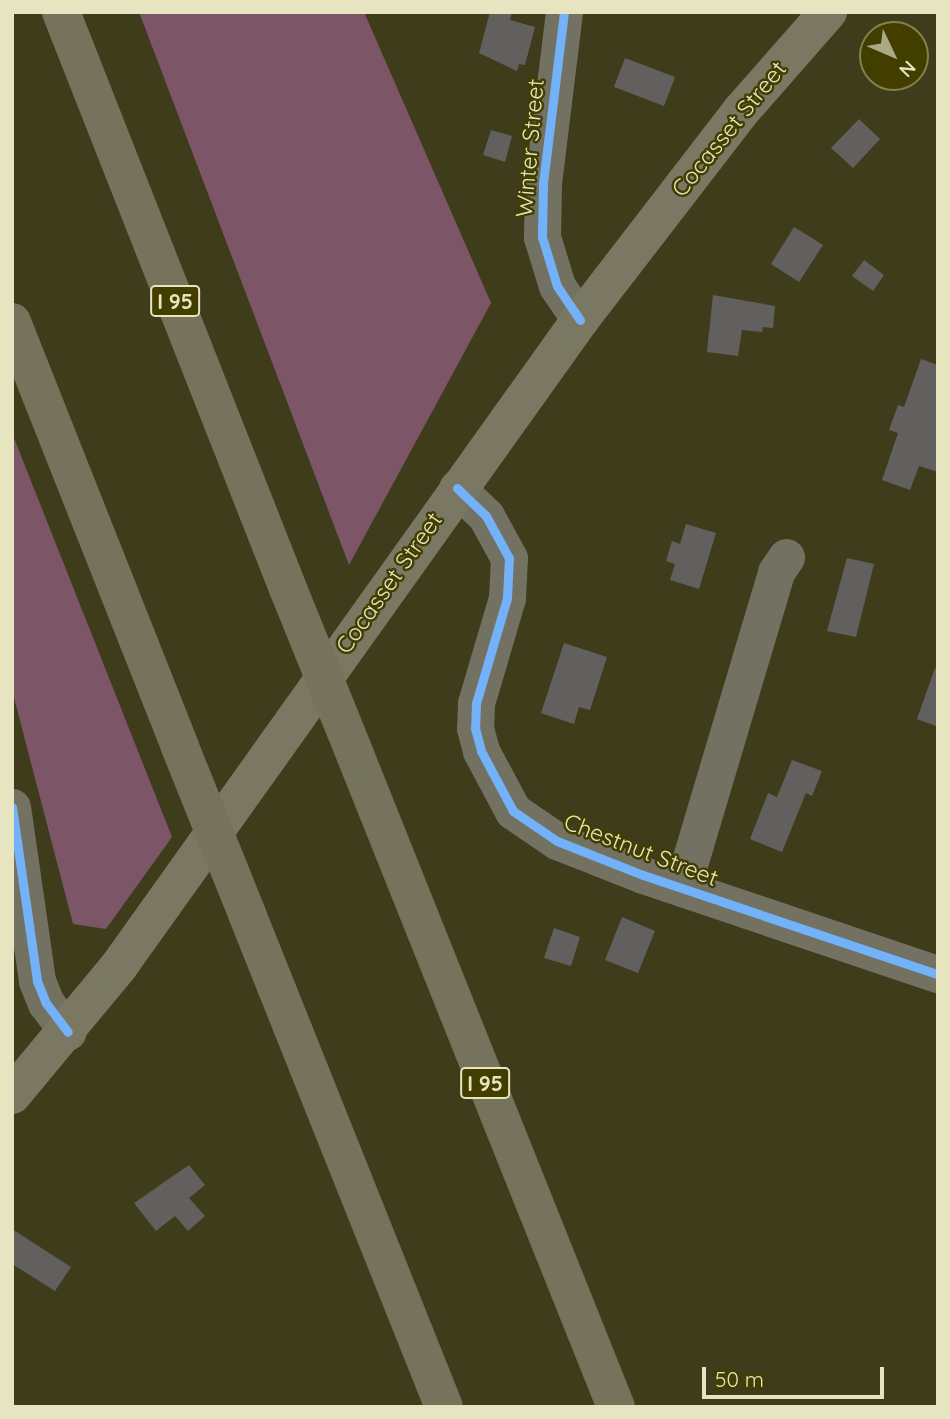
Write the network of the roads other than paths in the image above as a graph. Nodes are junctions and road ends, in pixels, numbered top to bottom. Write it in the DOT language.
graph roads {
  1 [pos="61,12"];
  2 [pos="564,12"];
  3 [pos="828,12"];
  4 [pos="580,320"];
  5 [pos="12,322"];
  6 [pos="457,488"];
  7 [pos="786,556"];
  8 [pos="12,807"];
  9 [pos="682,888"];
  10 [pos="938,974"];
  11 [pos="68,1032"];
  12 [pos="12,1095"];
  13 [pos="444,1407"];
  14 [pos="616,1407"];
  1 -- 14 [label="highway, I 95, bridge"];
  2 -- 4 [label="street, Winter Street"];
  3 -- 4 [label="main road, Cocasset Street"];
  4 -- 6 [label="main road, Cocasset Street"];
  5 -- 13 [label="highway, bridge"];
  6 -- 9 [label="street, Chestnut Street"];
  6 -- 11 [label="main road, Cocasset Street"];
  7 -- 9 [label="street"];
  8 -- 11 [label="street"];
  9 -- 10 [label="street, Chestnut Street"];
  11 -- 12 [label="main road, Cocasset Street"];
}
